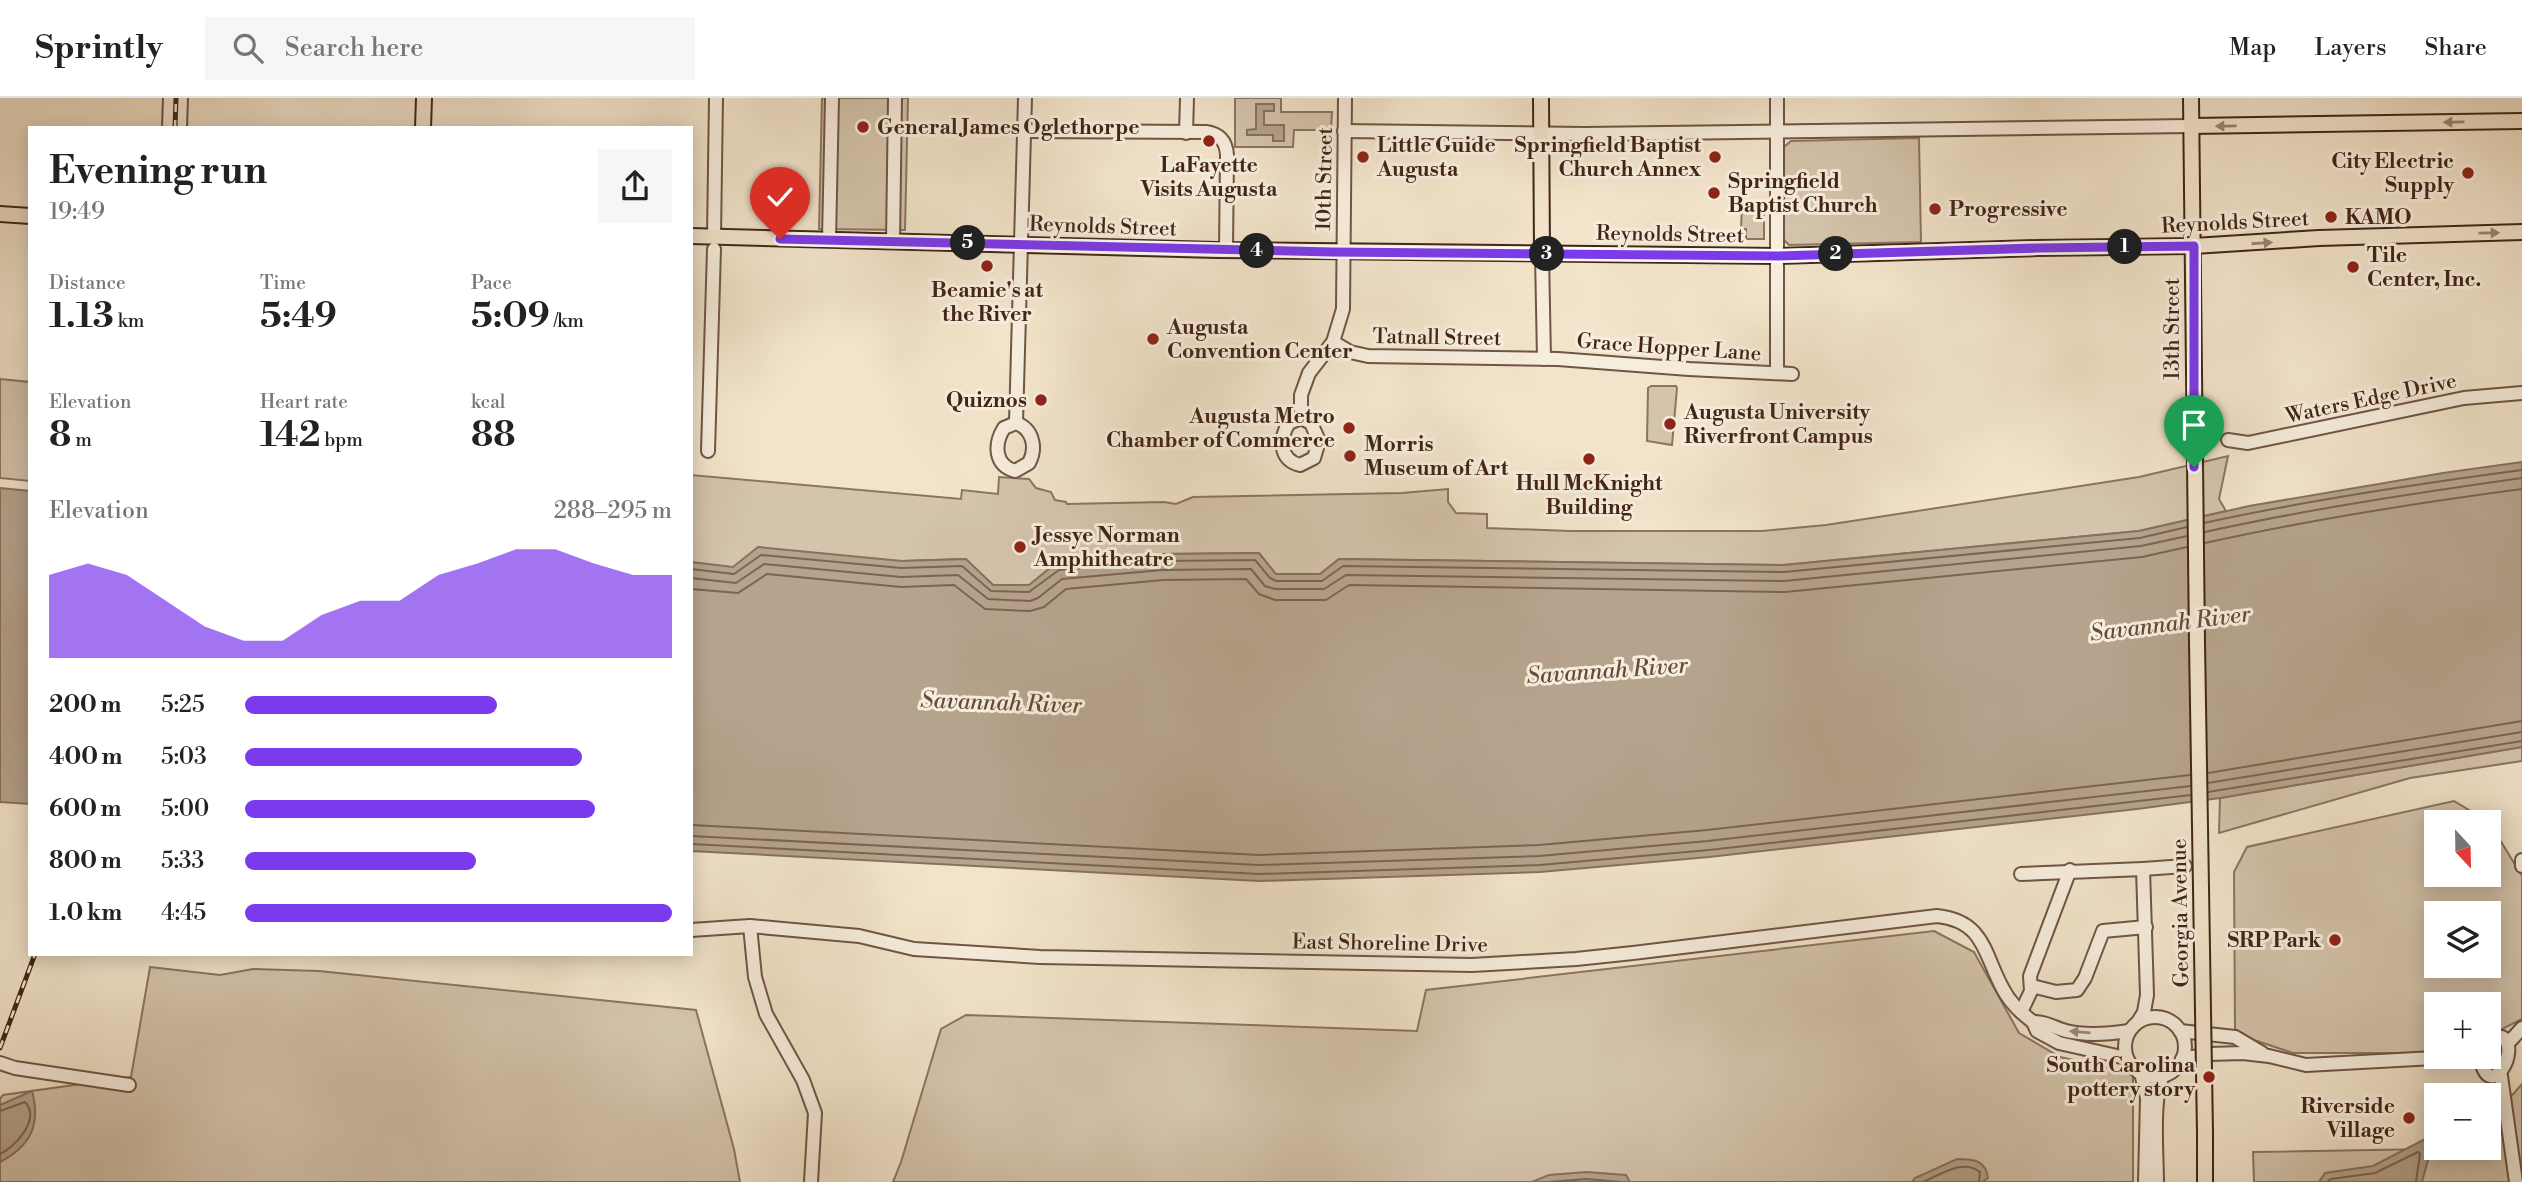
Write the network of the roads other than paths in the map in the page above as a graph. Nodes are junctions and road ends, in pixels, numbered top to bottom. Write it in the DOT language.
graph roads {
  1 [pos="170,98"];
  2 [pos="181,98"];
  3 [pos="424,98"];
  4 [pos="716,98"];
  5 [pos="832,98"];
  6 [pos="895,98"];
  7 [pos="1025,98"];
  8 [pos="1186,98"];
  9 [pos="1345,98"];
  10 [pos="1541,98"];
  11 [pos="1777,98"];
  12 [pos="2191,98"];
  13 [pos="2522,121"];
  14 [pos="169,126"];
  15 [pos="180,126"];
  16 [pos="423,126"];
  17 [pos="2191,126"];
  18 [pos="1024,131"];
  19 [pos="1344,131"];
  20 [pos="1777,132"];
  21 [pos="1186,133"];
  22 [pos="1541,135"];
  23 [pos="0,214"];
  24 [pos="28,216"];
  25 [pos="2522,232"];
  26 [pos="693,237"];
  27 [pos="829,240"];
  28 [pos="893,242"];
  29 [pos="714,243"];
  30 [pos="1020,244"];
  31 [pos="2194,246"];
  32 [pos="1226,250"];
  33 [pos="1343,252"];
  34 [pos="1542,254"];
  35 [pos="1778,256"];
  36 [pos="1333,342"];
  37 [pos="1544,359"];
  38 [pos="1777,373"];
  39 [pos="1793,374"];
  40 [pos="2522,393"];
  41 [pos="1301,418"];
  42 [pos="1016,423"];
  43 [pos="2228,440"];
  44 [pos="708,452"];
  45 [pos="2197,643"];
  46 [pos="2522,860"];
  47 [pos="2185,866"];
  48 [pos="2522,866"];
  49 [pos="2143,869"];
  50 [pos="2070,870"];
  51 [pos="2021,874"];
  52 [pos="750,926"];
  53 [pos="2146,927"];
  54 [pos="693,930"];
  55 [pos="2032,986"];
  56 [pos="2147,995"];
  57 [pos="2021,1012"];
  58 [pos="2167,1019"];
  59 [pos="2033,1022"];
  60 [pos="2134,1026"];
  61 [pos="2522,1028"];
  62 [pos="2180,1031"];
  63 [pos="2501,1037"];
  64 [pos="2511,1040"];
  65 [pos="2269,1056"];
  66 [pos="2126,1058"];
  67 [pos="2182,1059"];
  68 [pos="2424,1059"];
  69 [pos="0,1063"];
  70 [pos="2485,1069"];
  71 [pos="2141,1073"];
  72 [pos="2163,1076"];
  73 [pos="2501,1076"];
  74 [pos="129,1085"];
  75 [pos="811,1182"];
  76 [pos="2145,1182"];
  77 [pos="2157,1182"];
  78 [pos="2205,1182"];
  79 [pos="2516,1182"];
  1 -- 14 [label="street"];
  2 -- 15 [label="street"];
  3 -- 16 [label="main road"];
  4 -- 29 [label="street"];
  5 -- 27 [label="street"];
  6 -- 28 [label="street"];
  7 -- 18 [label="street"];
  8 -- 21 [label="street"];
  9 -- 19 [label="street, 10th Street"];
  10 -- 22 [label="main road"];
  11 -- 20 [label="street"];
  12 -- 17 [label="main road, 13th Street"];
  13 -- 17 [label="main road, one-way"];
  17 -- 20 [label="street"];
  17 -- 31 [label="main road, 13th Street"];
  18 -- 21 [label="street"];
  18 -- 30 [label="street"];
  19 -- 22 [label="street"];
  19 -- 33 [label="street, 10th Street"];
  20 -- 22 [label="street"];
  20 -- 35 [label="street"];
  21 -- 32 [label="street"];
  22 -- 34 [label="main road"];
  23 -- 24 [label="main road"];
  31 -- 25 [label="main road, Reynolds Street, one-way"];
  26 -- 29 [label="main road, Reynolds Street"];
  27 -- 28 [label="main road, Reynolds Street"];
  27 -- 29 [label="main road, Reynolds Street"];
  28 -- 30 [label="main road, Reynolds Street"];
  29 -- 44 [label="street"];
  30 -- 32 [label="main road, Reynolds Street"];
  30 -- 42 [label="street"];
  31 -- 35 [label="main road, Reynolds Street"];
  31 -- 45 [label="main road, 13th Street"];
  32 -- 33 [label="main road, Reynolds Street"];
  33 -- 34 [label="main road, Reynolds Street"];
  33 -- 36 [label="street, 10th Street"];
  34 -- 35 [label="main road, Reynolds Street"];
  34 -- 37 [label="street"];
  35 -- 38 [label="street"];
  36 -- 37 [label="street, Tatnall Street"];
  36 -- 41 [label="street, 10th Street"];
  37 -- 38 [label="street, Grace Hopper Lane"];
  38 -- 39 [label="street, Grace Hopper Lane"];
  40 -- 43 [label="street, Waters Edge Drive"];
  45 -- 78 [label="main road, Georgia Avenue, bridge"];
  46 -- 48 [label="street"];
  47 -- 49 [label="street"];
  49 -- 50 [label="street"];
  49 -- 53 [label="street"];
  50 -- 51 [label="street"];
  50 -- 55 [label="street"];
  52 -- 54 [label="street, East Shoreline Drive"];
  52 -- 57 [label="street, East Shoreline Drive"];
  52 -- 75 [label="street"];
  53 -- 55 [label="street"];
  53 -- 56 [label="street"];
  55 -- 57 [label="street"];
  56 -- 58 [label="street"];
  56 -- 60 [label="street"];
  57 -- 59 [label="street, East Shoreline Drive"];
  58 -- 60 [label="street"];
  58 -- 62 [label="street"];
  60 -- 59 [label="street, one-way"];
  59 -- 66 [label="street, East Shoreline Drive"];
  60 -- 66 [label="street"];
  61 -- 64 [label="street"];
  62 -- 65 [label="street"];
  62 -- 67 [label="street"];
  63 -- 64 [label="street"];
  64 -- 73 [label="street"];
  65 -- 67 [label="street"];
  65 -- 68 [label="street"];
  66 -- 71 [label="street"];
  67 -- 72 [label="street"];
  69 -- 74 [label="street"];
  70 -- 73 [label="street"];
  71 -- 72 [label="street"];
  71 -- 76 [label="street"];
  72 -- 77 [label="street"];
  73 -- 79 [label="street"];
}
